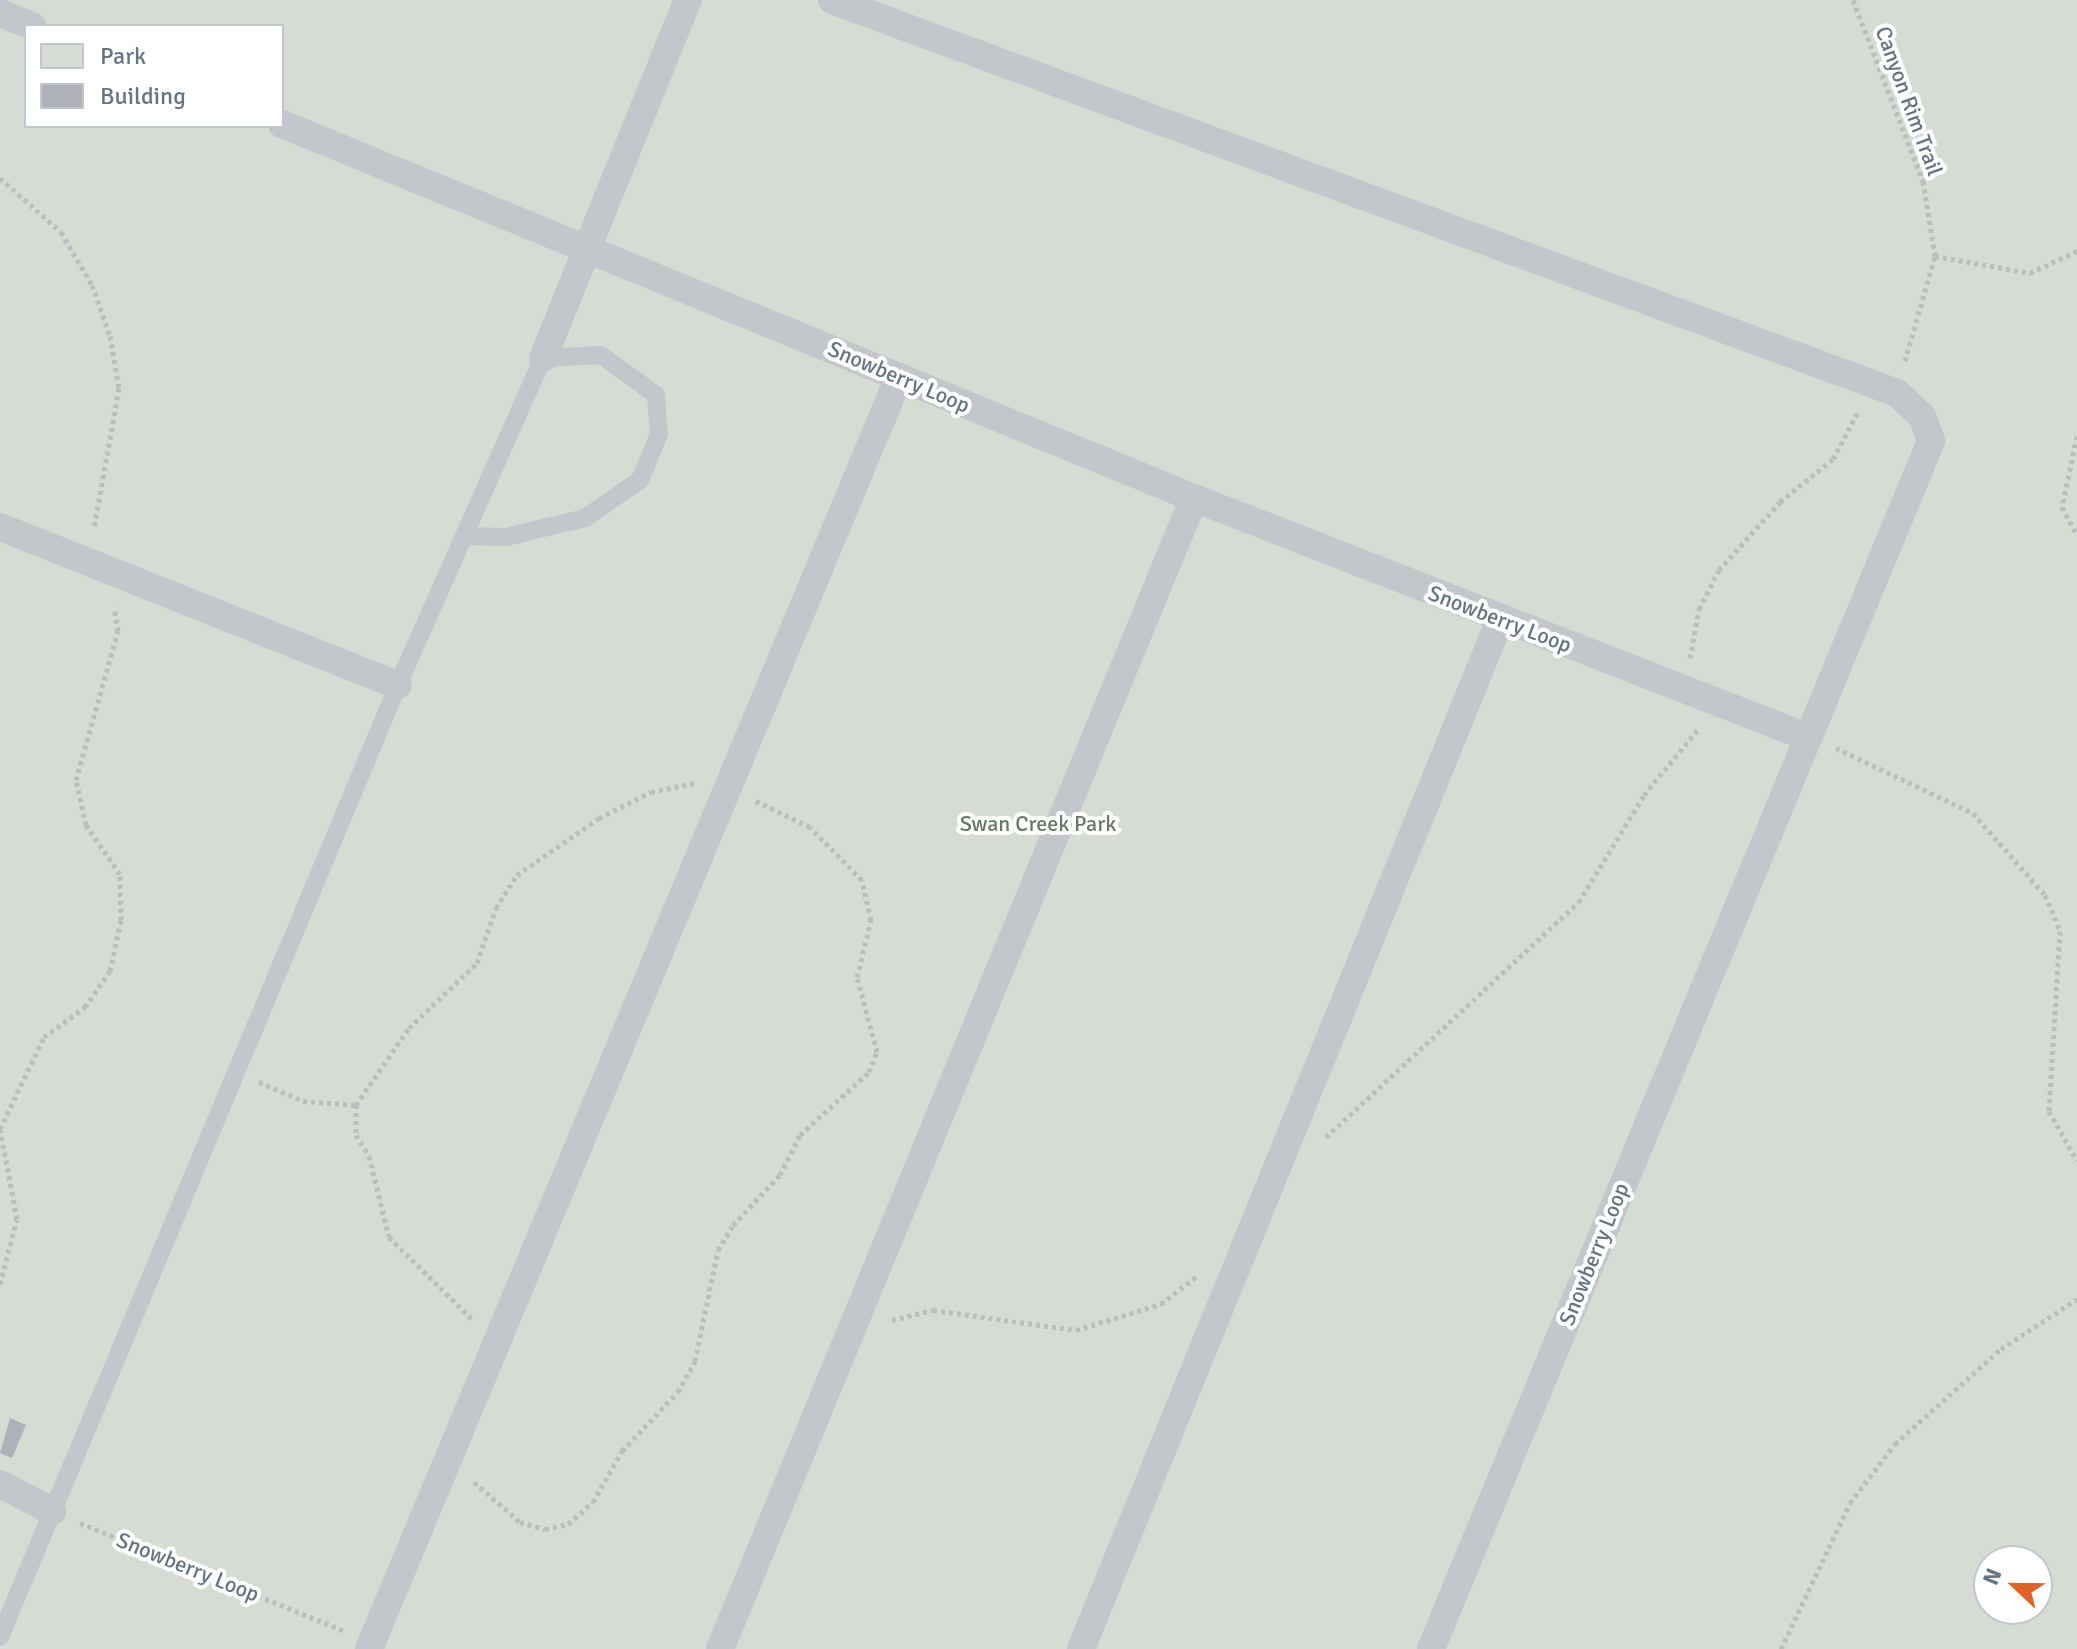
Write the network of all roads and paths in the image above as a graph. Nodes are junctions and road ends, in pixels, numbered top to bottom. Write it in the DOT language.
graph roads {
  1 [pos="688,0"];
  2 [pos="832,0"];
  3 [pos="1853,0"];
  4 [pos="0,13"];
  5 [pos="28,24"];
  6 [pos="284,125"];
  7 [pos="0,178"];
  8 [pos="589,246"];
  9 [pos="2077,251"];
  10 [pos="1935,256"];
  11 [pos="543,358"];
  12 [pos="899,377"];
  13 [pos="1870,383"];
  14 [pos="1897,393"];
  15 [pos="2077,436"];
  16 [pos="1194,498"];
  17 [pos="0,527"];
  18 [pos="2077,535"];
  19 [pos="464,536"];
  20 [pos="109,570"];
  21 [pos="1500,620"];
  22 [pos="398,685"];
  23 [pos="1694,694"];
  24 [pos="1807,737"];
  25 [pos="1314,1150"];
  26 [pos="2077,1161"];
  27 [pos="1201,1272"];
  28 [pos="0,1284"];
  29 [pos="2077,1299"];
  30 [pos="851,1330"];
  31 [pos="0,1484"];
  32 [pos="52,1511"];
  33 [pos="0,1637"];
  34 [pos="377,1647"];
  35 [pos="720,1649"];
  36 [pos="1081,1649"];
  37 [pos="1431,1649"];
  38 [pos="1781,1649"];
  1 -- 8 [label="street"];
  2 -- 13 [label="street"];
  3 -- 10 [label="path, Canyon Rim Trail"];
  4 -- 5 [label="street"];
  6 -- 8 [label="street, Snowberry Loop"];
  7 -- 20 [label="path"];
  8 -- 11 [label="street"];
  8 -- 12 [label="street, Snowberry Loop"];
  9 -- 10 [label="path"];
  10 -- 14 [label="path"];
  11 -- 19 [label="lane"];
  11 -- 19 [label="lane"];
  12 -- 16 [label="street, Snowberry Loop"];
  12 -- 34 [label="street"];
  13 -- 14 [label="street"];
  13 -- 23 [label="path"];
  14 -- 24 [label="street"];
  15 -- 18 [label="path"];
  16 -- 21 [label="street, Snowberry Loop"];
  16 -- 30 [label="street"];
  17 -- 20 [label="street"];
  19 -- 22 [label="lane"];
  20 -- 22 [label="street"];
  20 -- 28 [label="path"];
  21 -- 23 [label="street, Snowberry Loop"];
  21 -- 36 [label="street"];
  22 -- 32 [label="lane"];
  23 -- 24 [label="street, Snowberry Loop"];
  23 -- 25 [label="path"];
  24 -- 26 [label="path"];
  24 -- 37 [label="street, Snowberry Loop"];
  27 -- 30 [label="path"];
  29 -- 38 [label="path"];
  30 -- 35 [label="street"];
  31 -- 32 [label="street"];
  32 -- 33 [label="lane"];
  32 -- 34 [label="path, Snowberry Loop"];
}
